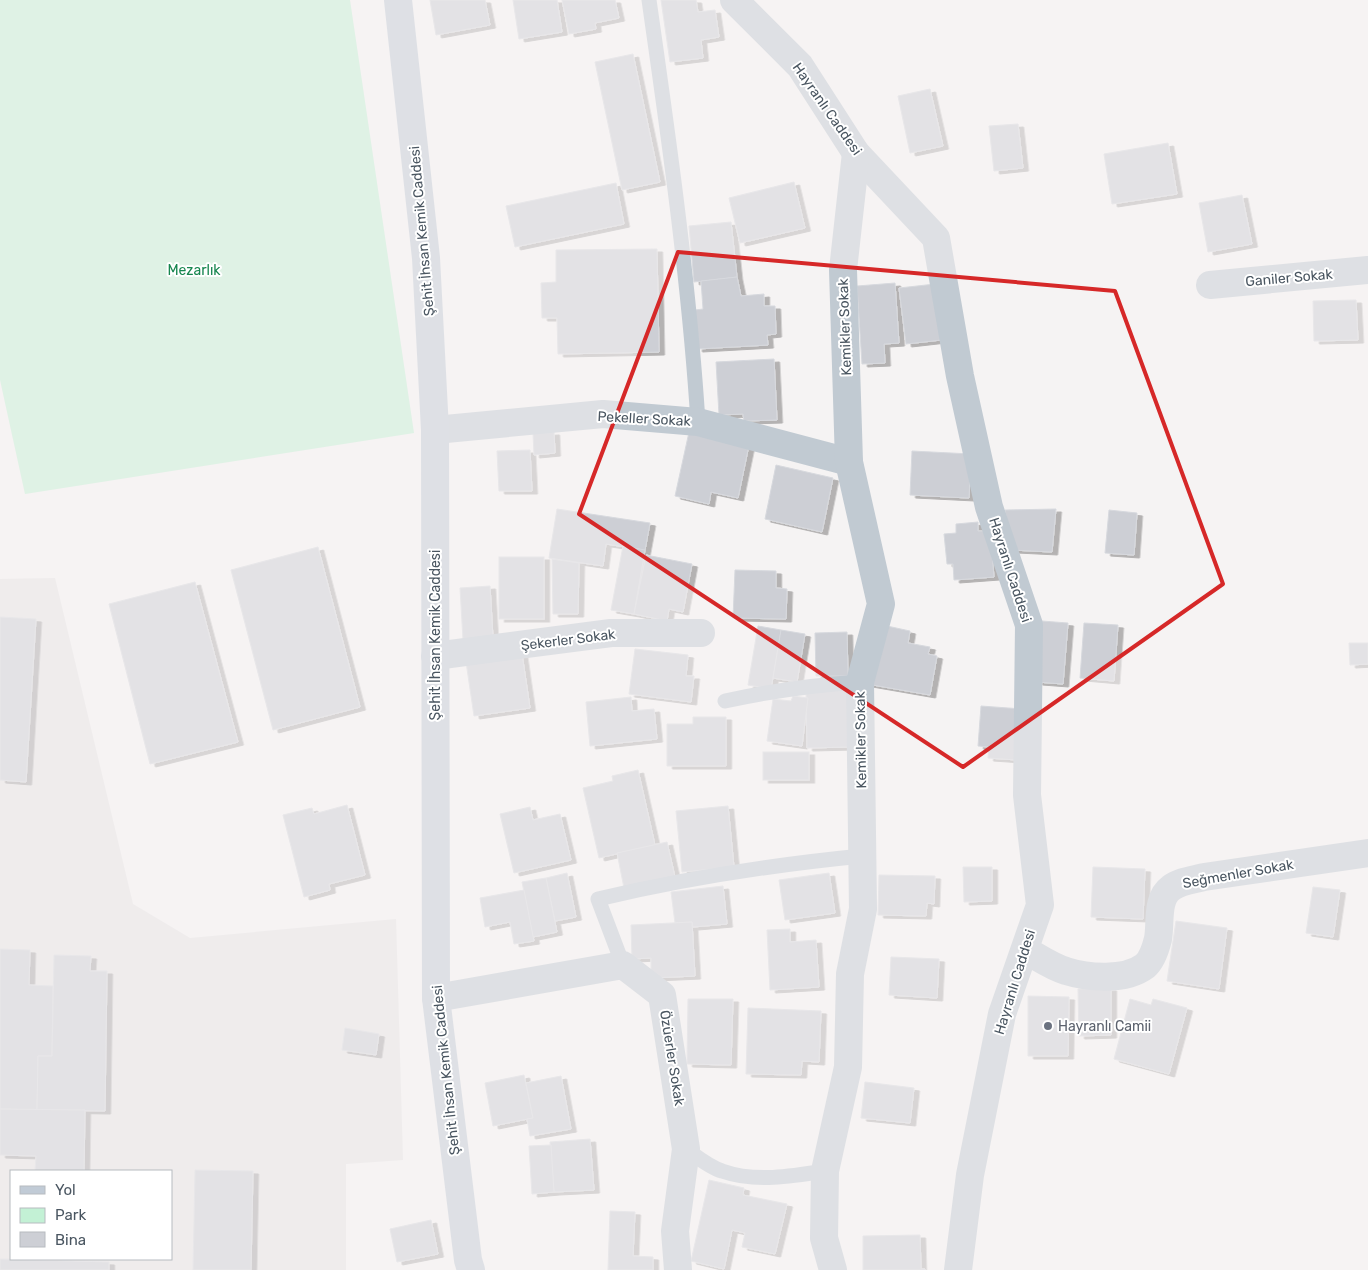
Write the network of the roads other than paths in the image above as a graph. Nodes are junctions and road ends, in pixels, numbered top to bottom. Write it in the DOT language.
graph roads {
  1 [pos="398,0"];
  2 [pos="649,0"];
  3 [pos="734,0"];
  4 [pos="856,153"];
  5 [pos="1368,270"];
  6 [pos="1210,285"];
  7 [pos="698,422"];
  8 [pos="435,430"];
  9 [pos="849,462"];
  10 [pos="701,633"];
  11 [pos="435,656"];
  12 [pos="860,682"];
  13 [pos="725,701"];
  14 [pos="1368,853"];
  15 [pos="862,856"];
  16 [pos="1025,950"];
  17 [pos="623,965"];
  18 [pos="436,998"];
  19 [pos="686,1150"];
  20 [pos="825,1171"];
  21 [pos="471,1270"];
  22 [pos="678,1270"];
  23 [pos="832,1270"];
  24 [pos="958,1270"];
  1 -- 8 [label="street, Şehit İhsan Kemik Caddesi"];
  2 -- 7 [label="lane"];
  3 -- 4 [label="street, Hayranlı Caddesi"];
  4 -- 9 [label="street, Kemikler Sokak"];
  4 -- 16 [label="street, Hayranlı Caddesi"];
  5 -- 6 [label="street, Ganiler Sokak"];
  7 -- 8 [label="street, Pekeller Sokak"];
  7 -- 9 [label="street, Pekeller Sokak"];
  8 -- 11 [label="street, Şehit İhsan Kemik Caddesi"];
  9 -- 12 [label="street, Kemikler Sokak"];
  10 -- 11 [label="street, Şekerler Sokak"];
  11 -- 18 [label="street, Şehit İhsan Kemik Caddesi"];
  12 -- 13 [label="lane"];
  12 -- 15 [label="street, Kemikler Sokak"];
  14 -- 16 [label="street, Seğmenler Sokak"];
  15 -- 17 [label="lane"];
  15 -- 20 [label="street, Kemikler Sokak"];
  16 -- 24 [label="street, Hayranlı Caddesi"];
  17 -- 18 [label="street"];
  17 -- 19 [label="street, Özüerler Sokak"];
  18 -- 21 [label="street, Şehit İhsan Kemik Caddesi"];
  19 -- 20 [label="lane"];
  19 -- 22 [label="street, Özüerler Sokak"];
  20 -- 23 [label="street, Kemikler Sokak"];
}
